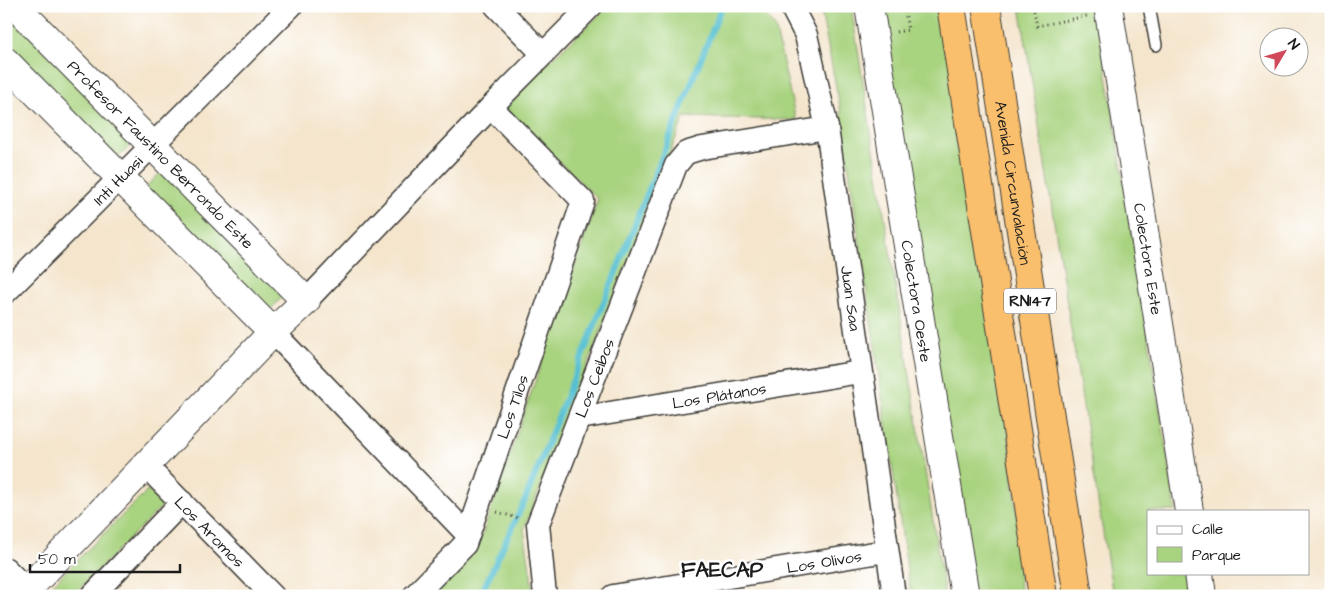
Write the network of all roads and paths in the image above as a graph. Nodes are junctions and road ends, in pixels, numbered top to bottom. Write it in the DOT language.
graph roads {
  1 [pos="15,6"];
  2 [pos="291,6"];
  3 [pos="496,6"];
  4 [pos="591,6"];
  5 [pos="790,6"];
  6 [pos="869,6"];
  7 [pos="950,6"];
  8 [pos="986,6"];
  9 [pos="1034,6"];
  10 [pos="1149,6"];
  11 [pos="1109,9"];
  12 [pos="1156,45"];
  13 [pos="543,54"];
  14 [pos="6,62"];
  15 [pos="491,107"];
  16 [pos="827,128"];
  17 [pos="152,146"];
  18 [pos="119,178"];
  19 [pos="6,292"];
  20 [pos="306,301"];
  21 [pos="273,332"];
  22 [pos="860,372"];
  23 [pos="579,418"];
  24 [pos="147,467"];
  25 [pos="182,502"];
  26 [pos="1189,510"];
  27 [pos="538,524"];
  28 [pos="468,535"];
  29 [pos="886,551"];
  30 [pos="1038,568"];
  31 [pos="6,569"];
  32 [pos="1199,574"];
  33 [pos="1079,591"];
  34 [pos="27,594"];
  35 [pos="92,596"];
  36 [pos="273,596"];
  37 [pos="414,596"];
  38 [pos="545,596"];
  39 [pos="613,596"];
  40 [pos="894,596"];
  41 [pos="965,596"];
  42 [pos="1036,596"];
  43 [pos="1043,596"];
  44 [pos="1202,596"];
  1 -- 17 [label="street, Profesor Faustino Berrondo Este"];
  2 -- 17 [label="street, Inti Huasi"];
  3 -- 13 [label="street"];
  4 -- 13 [label="street"];
  5 -- 16 [label="street, Juan Saa"];
  6 -- 41 [label="street, Colectora Oeste"];
  7 -- 30 [label="highway, RN147"];
  8 -- 33 [label="highway, Avenida Circunvalación / RN147"];
  9 -- 11 [label="path"];
  10 -- 12 [label="lane"];
  11 -- 26 [label="street, Colectora Este"];
  13 -- 15 [label="street"];
  14 -- 18 [label="street"];
  15 -- 20 [label="street"];
  15 -- 28 [label="street, Los Tilos"];
  16 -- 22 [label="street, Juan Saa"];
  16 -- 23 [label="street, Los Ceibos"];
  17 -- 18 [label="street, Inti Huasi"];
  17 -- 20 [label="street, Profesor Faustino Berrondo Este"];
  18 -- 19 [label="street, Inti Huasi"];
  18 -- 21 [label="street"];
  20 -- 21 [label="street"];
  21 -- 24 [label="street"];
  21 -- 28 [label="street"];
  22 -- 23 [label="street, Los Plátanos"];
  22 -- 29 [label="street, Juan Saa"];
  23 -- 27 [label="street, Los Ceibos"];
  24 -- 25 [label="street, Los Aromos"];
  24 -- 34 [label="street"];
  25 -- 35 [label="street"];
  25 -- 36 [label="street, Los Aromos"];
  27 -- 28 [label="path"];
  27 -- 38 [label="street, Los Ceibos"];
  28 -- 37 [label="street, Los Tilos"];
  29 -- 39 [label="street, Los Olivos"];
  29 -- 40 [label="street, Juan Saa"];
  30 -- 42 [label="highway"];
  30 -- 43 [label="highway, RN147"];
  31 -- 34 [label="street"];
  32 -- 44 [label="street"];
}
